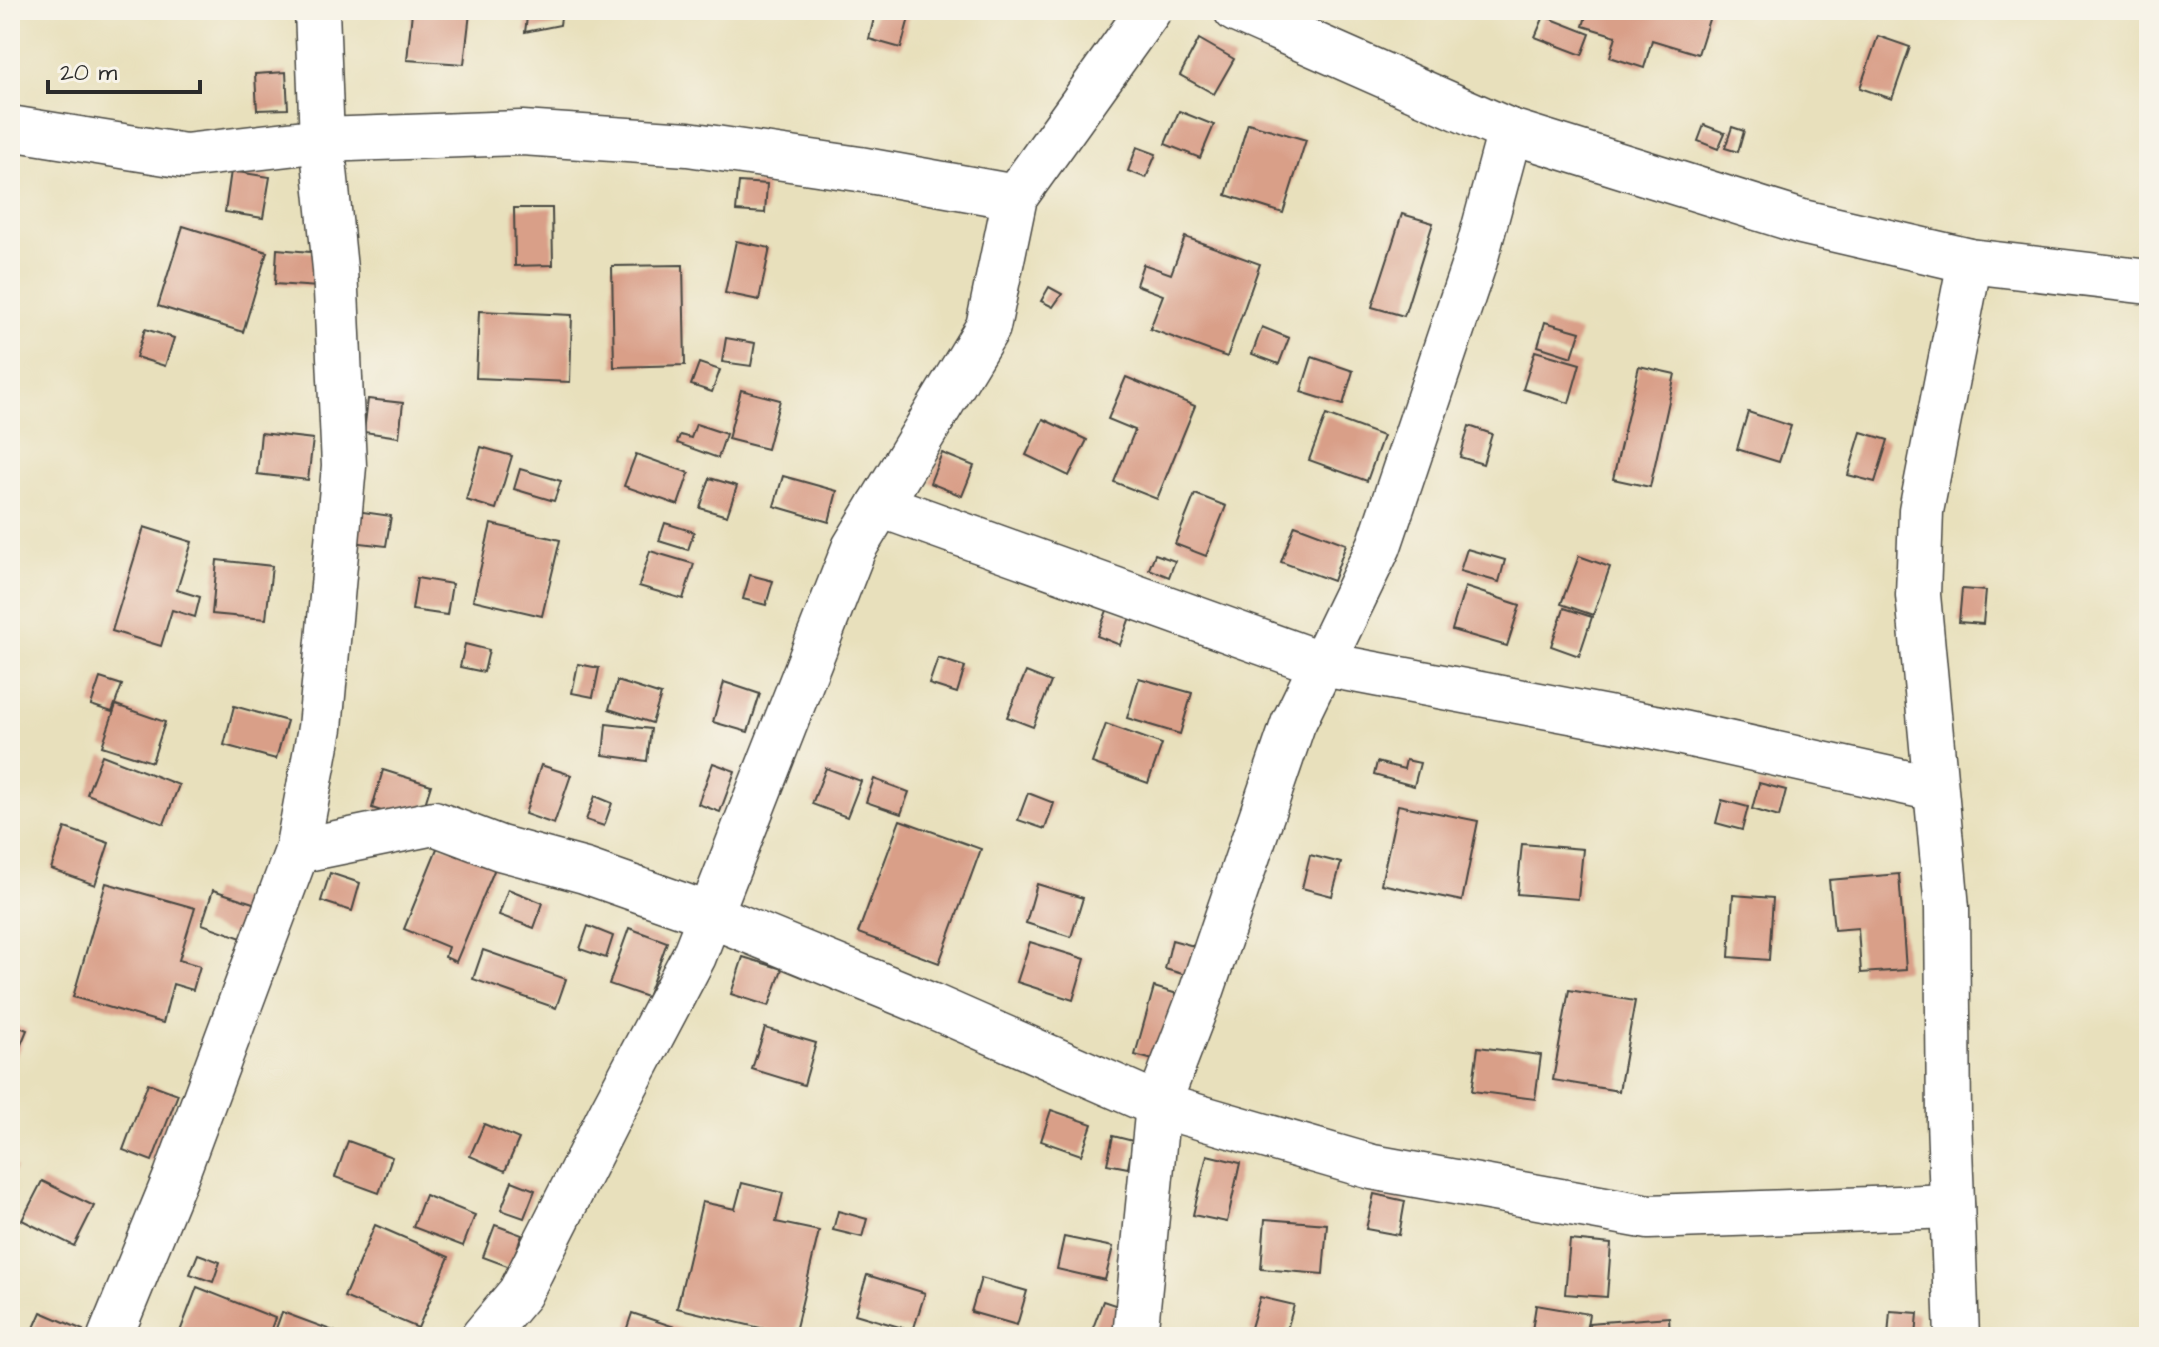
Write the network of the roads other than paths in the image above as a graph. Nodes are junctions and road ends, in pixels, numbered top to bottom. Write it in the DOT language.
graph roads {
  1 [pos="317,10"];
  2 [pos="1149,10"];
  3 [pos="1236,10"];
  4 [pos="10,128"];
  5 [pos="1510,131"];
  6 [pos="322,140"];
  7 [pos="1015,197"];
  8 [pos="1970,261"];
  9 [pos="2149,282"];
  10 [pos="880,505"];
  11 [pos="1322,664"];
  12 [pos="1935,789"];
  13 [pos="297,851"];
  14 [pos="710,915"];
  15 [pos="1158,1105"];
  16 [pos="1952,1206"];
  17 [pos="110,1337"];
  18 [pos="483,1337"];
  19 [pos="1135,1337"];
  20 [pos="1957,1337"];
  1 -- 6 [label="street"];
  2 -- 7 [label="street"];
  3 -- 5 [label="street"];
  4 -- 6 [label="street"];
  5 -- 8 [label="street"];
  5 -- 11 [label="street"];
  6 -- 7 [label="street"];
  6 -- 13 [label="street"];
  7 -- 10 [label="street"];
  8 -- 9 [label="street"];
  8 -- 12 [label="street"];
  10 -- 11 [label="street"];
  10 -- 14 [label="street"];
  11 -- 12 [label="street"];
  11 -- 15 [label="street"];
  12 -- 16 [label="street"];
  13 -- 14 [label="street"];
  13 -- 17 [label="street"];
  14 -- 15 [label="street"];
  14 -- 18 [label="street"];
  15 -- 16 [label="street"];
  15 -- 19 [label="street"];
  16 -- 20 [label="street"];
}
